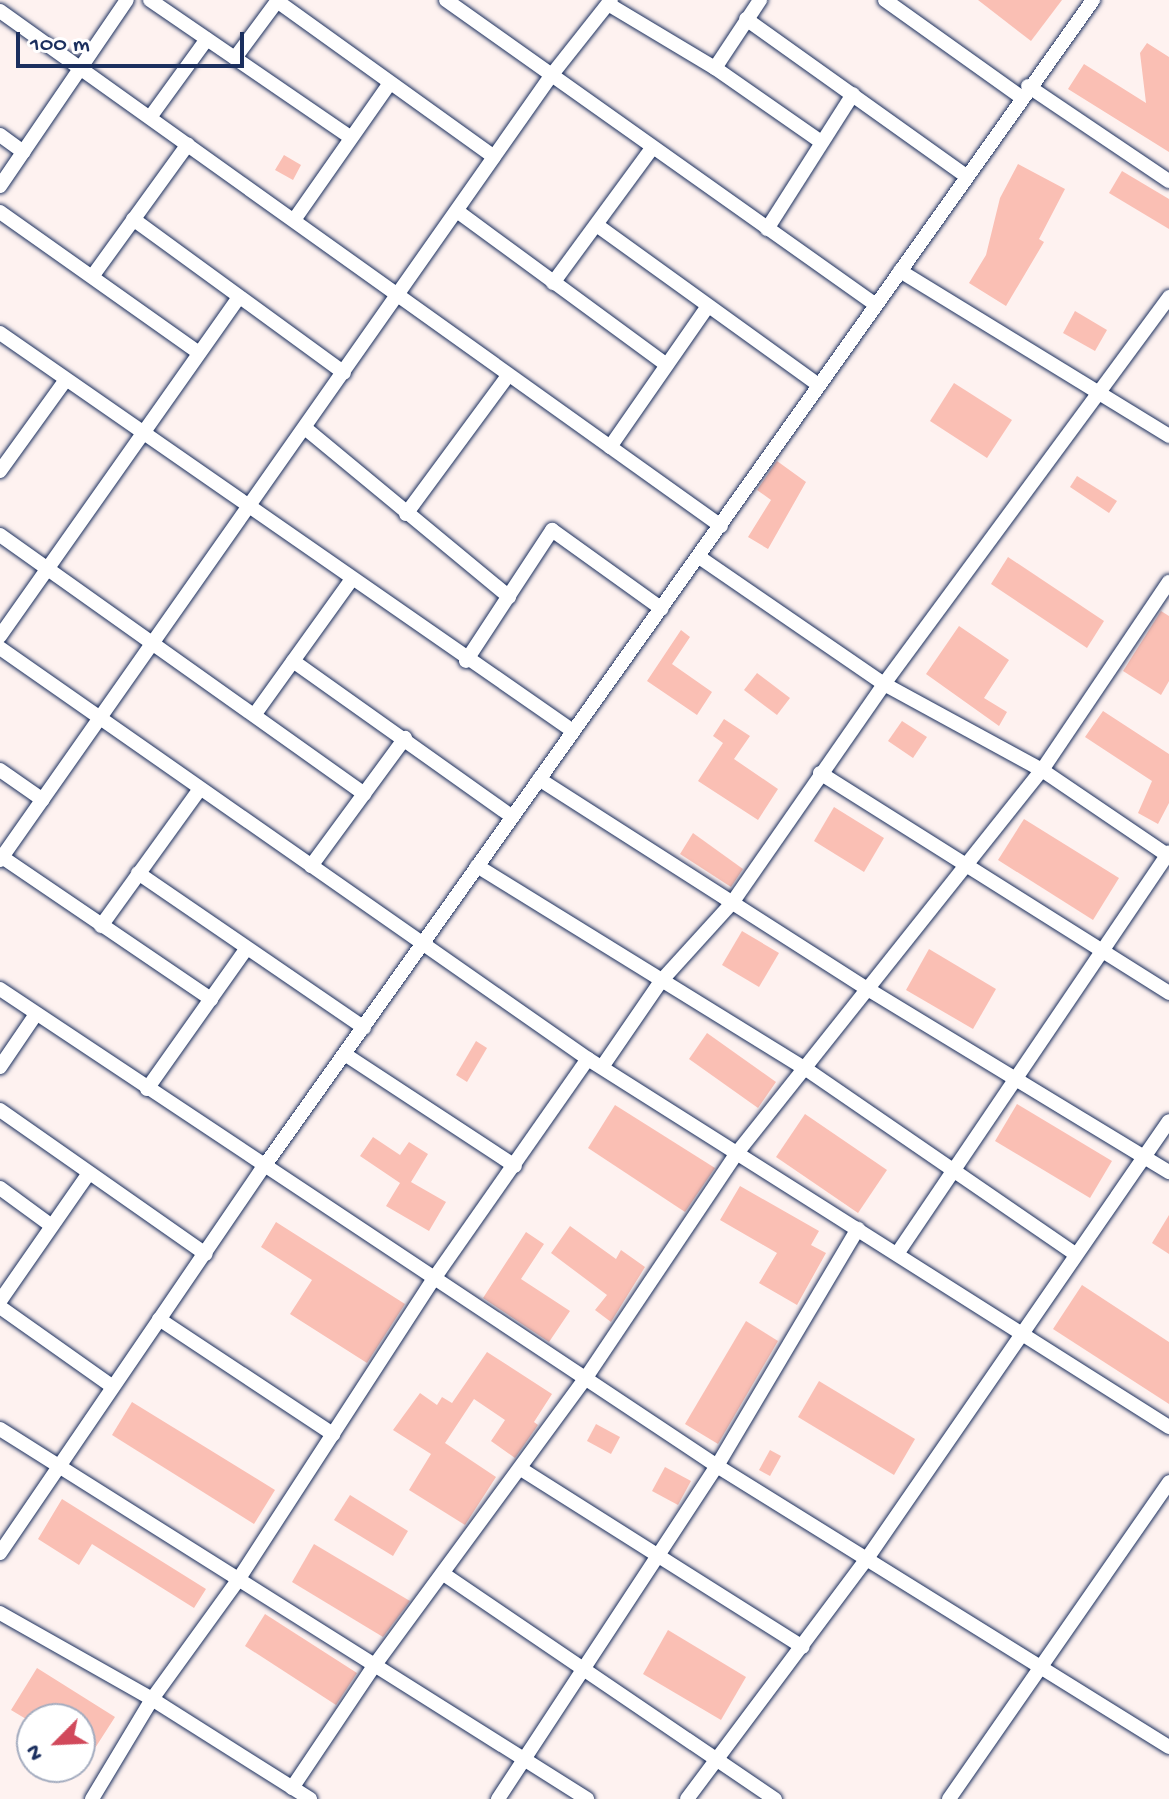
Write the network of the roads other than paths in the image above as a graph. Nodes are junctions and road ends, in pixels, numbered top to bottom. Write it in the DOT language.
graph roads {
  1 [pos="127,0"];
  2 [pos="150,0"];
  3 [pos="760,0"];
  4 [pos="885,0"];
  5 [pos="1093,0"];
  6 [pos="277,1"];
  7 [pos="450,1"];
  8 [pos="610,2"];
  9 [pos="0,11"];
  10 [pos="746,19"];
  11 [pos="207,39"];
  12 [pos="235,58"];
  13 [pos="715,68"];
  14 [pos="80,69"];
  15 [pos="550,77"];
  16 [pos="390,83"];
  17 [pos="1024,92"];
  18 [pos="853,94"];
  19 [pos="151,116"];
  20 [pos="0,135"];
  21 [pos="350,137"];
  22 [pos="821,142"];
  23 [pos="188,144"];
  24 [pos="652,148"];
  25 [pos="23,152"];
  26 [pos="494,157"];
  27 [pos="965,175"];
  28 [pos="1169,181"];
  29 [pos="0,186"];
  30 [pos="457,211"];
  31 [pos="0,212"];
  32 [pos="133,219"];
  33 [pos="294,220"];
  34 [pos="598,226"];
  35 [pos="767,229"];
  36 [pos="900,271"];
  37 [pos="94,274"];
  38 [pos="553,283"];
  39 [pos="399,296"];
  40 [pos="1169,297"];
  41 [pos="238,299"];
  42 [pos="876,305"];
  43 [pos="706,309"];
  44 [pos="0,333"];
  45 [pos="198,352"];
  46 [pos="667,365"];
  47 [pos="344,373"];
  48 [pos="507,377"];
  49 [pos="65,381"];
  50 [pos="817,384"];
  51 [pos="1096,392"];
  52 [pos="305,428"];
  53 [pos="139,432"];
  54 [pos="1169,436"];
  55 [pos="610,447"];
  56 [pos="0,471"];
  57 [pos="249,509"];
  58 [pos="406,514"];
  59 [pos="721,526"];
  60 [pos="0,535"];
  61 [pos="699,557"];
  62 [pos="47,569"];
  63 [pos="352,579"];
  64 [pos="1169,582"];
  65 [pos="509,597"];
  66 [pos="662,609"];
  67 [pos="0,636"];
  68 [pos="152,640"];
  69 [pos="0,648"];
  70 [pos="293,661"];
  71 [pos="466,661"];
  72 [pos="884,684"];
  73 [pos="255,714"];
  74 [pos="101,720"];
  75 [pos="573,731"];
  76 [pos="405,738"];
  77 [pos="0,770"];
  78 [pos="1042,770"];
  79 [pos="820,773"];
  80 [pos="539,779"];
  81 [pos="199,790"];
  82 [pos="364,794"];
  83 [pos="43,800"];
  84 [pos="511,816"];
  85 [pos="1168,854"];
  86 [pos="1,859"];
  87 [pos="966,865"];
  88 [pos="311,866"];
  89 [pos="477,866"];
  90 [pos="138,873"];
  91 [pos="732,903"];
  92 [pos="101,926"];
  93 [pos="421,943"];
  94 [pos="246,949"];
  95 [pos="1102,949"];
  96 [pos="661,981"];
  97 [pos="0,989"];
  98 [pos="871,991"];
  99 [pos="1169,993"];
  100 [pos="211,999"];
  101 [pos="36,1014"];
  102 [pos="364,1028"];
  103 [pos="346,1055"];
  104 [pos="588,1059"];
  105 [pos="0,1067"];
  106 [pos="602,1067"];
  107 [pos="803,1067"];
  108 [pos="1014,1078"];
  109 [pos="147,1089"];
  110 [pos="0,1110"];
  111 [pos="1169,1121"];
  112 [pos="737,1153"];
  113 [pos="1144,1157"];
  114 [pos="515,1166"];
  115 [pos="955,1167"];
  116 [pos="263,1168"];
  117 [pos="1169,1172"];
  118 [pos="89,1173"];
  119 [pos="0,1188"];
  120 [pos="52,1226"];
  121 [pos="858,1229"];
  122 [pos="1074,1253"];
  123 [pos="206,1254"];
  124 [pos="897,1254"];
  125 [pos="433,1280"];
  126 [pos="0,1301"];
  127 [pos="0,1307"];
  128 [pos="159,1319"];
  129 [pos="1023,1334"];
  130 [pos="585,1379"];
  131 [pos="110,1385"];
  132 [pos="1169,1427"];
  133 [pos="0,1429"];
  134 [pos="333,1434"];
  135 [pos="717,1466"];
  136 [pos="56,1467"];
  137 [pos="521,1469"];
  138 [pos="1169,1482"];
  139 [pos="0,1553"];
  140 [pos="660,1553"];
  141 [pos="866,1560"];
  142 [pos="445,1575"];
  143 [pos="238,1580"];
  144 [pos="0,1613"];
  145 [pos="803,1647"];
  146 [pos="374,1666"];
  147 [pos="1039,1671"];
  148 [pos="585,1672"];
  149 [pos="152,1699"];
  150 [pos="1169,1747"];
  151 [pos="716,1759"];
  152 [pos="526,1760"];
  153 [pos="292,1788"];
  154 [pos="92,1799"];
  155 [pos="310,1799"];
  156 [pos="498,1799"];
  157 [pos="587,1799"];
  158 [pos="687,1799"];
  159 [pos="775,1799"];
  160 [pos="949,1799"];
  1 -- 14 [label="street"];
  2 -- 11 [label="street"];
  3 -- 10 [label="street"];
  4 -- 17 [label="street"];
  5 -- 17 [label="street"];
  6 -- 12 [label="street"];
  6 -- 16 [label="street"];
  7 -- 15 [label="street"];
  8 -- 13 [label="street"];
  8 -- 15 [label="street"];
  9 -- 14 [label="street"];
  10 -- 13 [label="street"];
  10 -- 18 [label="street"];
  11 -- 12 [label="street"];
  11 -- 19 [label="street"];
  12 -- 21 [label="street"];
  13 -- 22 [label="street"];
  14 -- 19 [label="street"];
  14 -- 25 [label="street"];
  15 -- 24 [label="street"];
  15 -- 26 [label="street"];
  16 -- 21 [label="street"];
  16 -- 26 [label="street"];
  17 -- 27 [label="street"];
  17 -- 28 [label="street"];
  18 -- 22 [label="street"];
  18 -- 27 [label="street"];
  19 -- 23 [label="street"];
  20 -- 25 [label="street"];
  21 -- 33 [label="street"];
  22 -- 35 [label="street"];
  23 -- 32 [label="street"];
  23 -- 33 [label="street"];
  24 -- 34 [label="street"];
  24 -- 35 [label="street"];
  25 -- 29 [label="street"];
  26 -- 30 [label="street"];
  27 -- 36 [label="street"];
  30 -- 38 [label="street"];
  30 -- 39 [label="street"];
  31 -- 37 [label="street"];
  32 -- 37 [label="street"];
  32 -- 41 [label="street"];
  33 -- 39 [label="street"];
  34 -- 38 [label="street"];
  34 -- 43 [label="street"];
  35 -- 42 [label="street"];
  36 -- 42 [label="street"];
  36 -- 51 [label="street"];
  37 -- 45 [label="street"];
  38 -- 46 [label="street"];
  39 -- 47 [label="street"];
  39 -- 48 [label="street"];
  40 -- 51 [label="street"];
  41 -- 45 [label="street"];
  41 -- 47 [label="street"];
  42 -- 50 [label="street"];
  43 -- 46 [label="street"];
  43 -- 50 [label="street"];
  44 -- 49 [label="street"];
  45 -- 53 [label="street"];
  46 -- 55 [label="street"];
  47 -- 52 [label="street"];
  48 -- 55 [label="street"];
  48 -- 58 [label="street"];
  49 -- 53 [label="street"];
  49 -- 56 [label="street"];
  50 -- 59 [label="street"];
  51 -- 54 [label="street"];
  51 -- 72 [label="street"];
  52 -- 57 [label="street"];
  52 -- 58 [label="street"];
  53 -- 57 [label="street"];
  53 -- 62 [label="street"];
  55 -- 59 [label="street"];
  57 -- 63 [label="street"];
  57 -- 68 [label="street"];
  58 -- 65 [label="street"];
  59 -- 61 [label="street"];
  60 -- 62 [label="street"];
  61 -- 66 [label="street"];
  61 -- 72 [label="street"];
  62 -- 67 [label="street"];
  62 -- 68 [label="street"];
  63 -- 70 [label="street"];
  63 -- 71 [label="street"];
  64 -- 78 [label="street"];
  65 -- 66 [label="street"];
  65 -- 71 [label="street"];
  66 -- 75 [label="street"];
  68 -- 73 [label="street"];
  68 -- 74 [label="street"];
  69 -- 74 [label="street"];
  70 -- 73 [label="street"];
  70 -- 76 [label="street"];
  71 -- 75 [label="street"];
  72 -- 78 [label="street"];
  72 -- 79 [label="street"];
  73 -- 82 [label="street"];
  74 -- 81 [label="street"];
  74 -- 83 [label="street"];
  75 -- 80 [label="street"];
  76 -- 82 [label="street"];
  76 -- 84 [label="street"];
  77 -- 83 [label="street"];
  78 -- 85 [label="street"];
  78 -- 87 [label="street"];
  79 -- 87 [label="street"];
  79 -- 91 [label="street"];
  80 -- 84 [label="street"];
  80 -- 91 [label="street"];
  81 -- 88 [label="street"];
  81 -- 90 [label="street"];
  82 -- 88 [label="street"];
  83 -- 86 [label="street"];
  84 -- 89 [label="street"];
  85 -- 95 [label="street"];
  86 -- 92 [label="street"];
  87 -- 95 [label="street"];
  87 -- 98 [label="street"];
  88 -- 93 [label="street"];
  89 -- 93 [label="street"];
  89 -- 96 [label="street"];
  90 -- 92 [label="street"];
  90 -- 94 [label="street"];
  91 -- 96 [label="street"];
  91 -- 98 [label="street"];
  92 -- 100 [label="street"];
  93 -- 102 [label="street"];
  93 -- 104 [label="street"];
  94 -- 100 [label="street"];
  94 -- 102 [label="street"];
  95 -- 99 [label="street"];
  95 -- 108 [label="street"];
  96 -- 106 [label="street"];
  96 -- 107 [label="street"];
  97 -- 101 [label="street"];
  98 -- 107 [label="street"];
  98 -- 108 [label="street"];
  100 -- 109 [label="street"];
  101 -- 105 [label="street"];
  101 -- 109 [label="street"];
  102 -- 103 [label="street"];
  103 -- 114 [label="street"];
  103 -- 116 [label="street"];
  104 -- 106 [label="street"];
  104 -- 114 [label="street"];
  106 -- 112 [label="street"];
  107 -- 112 [label="street"];
  107 -- 115 [label="street"];
  108 -- 113 [label="street"];
  108 -- 115 [label="street"];
  109 -- 116 [label="street"];
  110 -- 118 [label="street"];
  111 -- 113 [label="street"];
  112 -- 121 [label="street"];
  112 -- 130 [label="street"];
  113 -- 117 [label="street"];
  113 -- 122 [label="street"];
  114 -- 125 [label="street"];
  115 -- 122 [label="street"];
  115 -- 124 [label="street"];
  116 -- 123 [label="street"];
  116 -- 125 [label="street"];
  118 -- 120 [label="street"];
  118 -- 123 [label="street"];
  119 -- 120 [label="street"];
  120 -- 126 [label="street"];
  121 -- 124 [label="street"];
  121 -- 135 [label="street"];
  122 -- 129 [label="street"];
  123 -- 128 [label="street"];
  124 -- 129 [label="street"];
  125 -- 130 [label="street"];
  125 -- 134 [label="street"];
  127 -- 131 [label="street"];
  128 -- 131 [label="street"];
  128 -- 134 [label="street"];
  129 -- 132 [label="street"];
  129 -- 141 [label="street"];
  130 -- 135 [label="street"];
  130 -- 137 [label="street"];
  131 -- 136 [label="street"];
  133 -- 136 [label="street"];
  134 -- 143 [label="street"];
  135 -- 140 [label="street"];
  135 -- 141 [label="street"];
  136 -- 139 [label="street"];
  136 -- 143 [label="street"];
  137 -- 140 [label="street"];
  137 -- 142 [label="street"];
  138 -- 147 [label="street"];
  140 -- 145 [label="street"];
  140 -- 148 [label="street"];
  141 -- 145 [label="street"];
  141 -- 147 [label="street"];
  142 -- 146 [label="street"];
  142 -- 148 [label="street"];
  143 -- 146 [label="street"];
  143 -- 149 [label="street"];
  144 -- 149 [label="street"];
  145 -- 151 [label="street"];
  146 -- 152 [label="street"];
  146 -- 153 [label="street"];
  147 -- 150 [label="street"];
  147 -- 160 [label="street"];
  148 -- 151 [label="street"];
  148 -- 152 [label="street"];
  149 -- 153 [label="street"];
  149 -- 154 [label="street"];
  151 -- 158 [label="street"];
  151 -- 159 [label="street"];
  152 -- 156 [label="street"];
  152 -- 157 [label="street"];
  153 -- 155 [label="street"];
}
